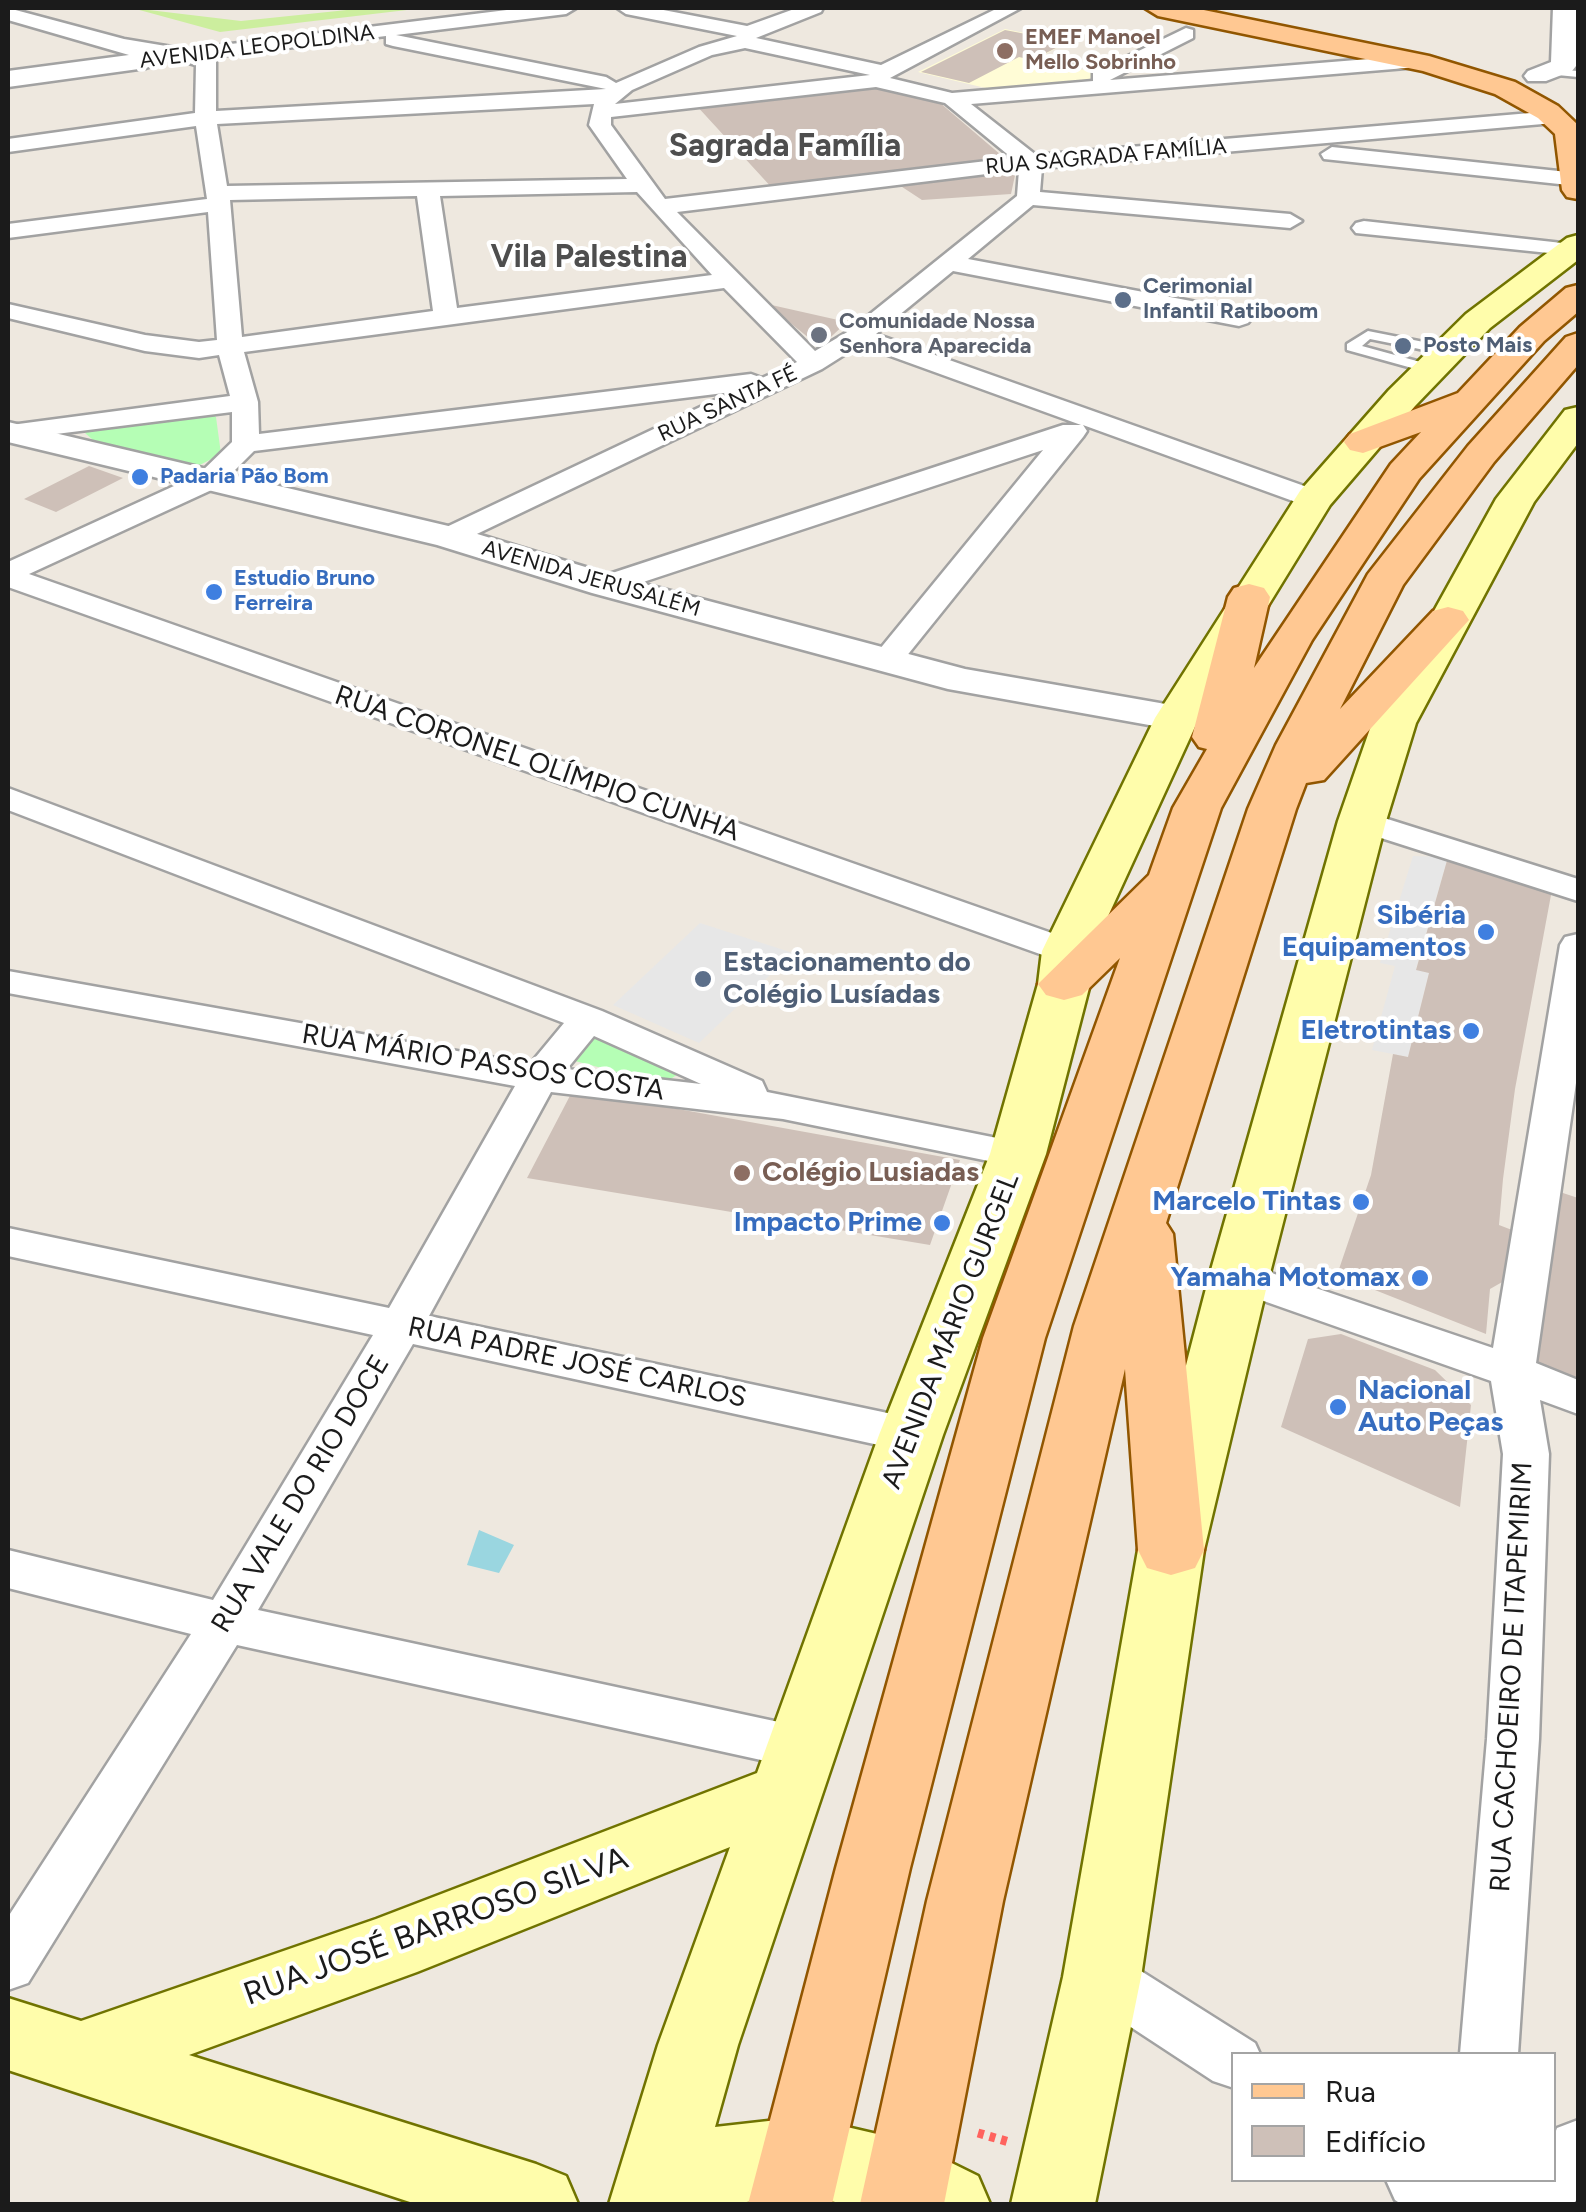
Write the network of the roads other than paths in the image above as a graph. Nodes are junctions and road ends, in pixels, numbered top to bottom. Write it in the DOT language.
graph roads {
  1 [pos="566,8"];
  2 [pos="626,8"];
  3 [pos="814,8"];
  4 [pos="1012,8"];
  5 [pos="1158,8"];
  6 [pos="1227,8"];
  7 [pos="1564,8"];
  8 [pos="8,13"];
  9 [pos="362,33"];
  10 [pos="1186,34"];
  11 [pos="747,37"];
  12 [pos="120,55"];
  13 [pos="181,55"];
  14 [pos="1424,63"];
  15 [pos="1544,74"];
  16 [pos="1578,74"];
  17 [pos="880,76"];
  18 [pos="8,80"];
  19 [pos="1578,85"];
  20 [pos="1079,88"];
  21 [pos="611,98"];
  22 [pos="952,99"];
  23 [pos="1554,117"];
  24 [pos="205,118"];
  25 [pos="1238,144"];
  26 [pos="8,145"];
  27 [pos="1030,162"];
  28 [pos="1577,180"];
  29 [pos="641,185"];
  30 [pos="1578,190"];
  31 [pos="428,191"];
  32 [pos="218,198"];
  33 [pos="1028,198"];
  34 [pos="659,207"];
  35 [pos="1290,221"];
  36 [pos="1364,228"];
  37 [pos="8,231"];
  38 [pos="1564,256"];
  39 [pos="946,262"];
  40 [pos="726,280"];
  41 [pos="8,312"];
  42 [pos="446,318"];
  43 [pos="1239,318"];
  44 [pos="1571,321"];
  45 [pos="858,336"];
  46 [pos="230,347"];
  47 [pos="1439,360"];
  48 [pos="813,364"];
  49 [pos="785,378"];
  50 [pos="1473,398"];
  51 [pos="245,402"];
  52 [pos="1578,418"];
  53 [pos="1079,425"];
  54 [pos="9,432"];
  55 [pos="1363,442"];
  56 [pos="246,444"];
  57 [pos="208,481"];
  58 [pos="1314,499"];
  59 [pos="448,537"];
  60 [pos="8,575"];
  61 [pos="604,585"];
  62 [pos="1249,597"];
  63 [pos="1448,620"];
  64 [pos="886,661"];
  65 [pos="1177,718"];
  66 [pos="1198,808"];
  67 [pos="1272,808"];
  68 [pos="14,811"];
  69 [pos="1362,821"];
  70 [pos="1174,876"];
  71 [pos="1578,890"];
  72 [pos="1578,946"];
  73 [pos="1066,968"];
  74 [pos="8,982"];
  75 [pos="588,1018"];
  76 [pos="539,1078"];
  77 [pos="783,1106"];
  78 [pos="1018,1154"];
  79 [pos="1142,1210"];
  80 [pos="8,1242"];
  81 [pos="1239,1277"];
  82 [pos="402,1325"];
  83 [pos="1512,1371"];
  84 [pos="1578,1398"];
  85 [pos="911,1435"];
  86 [pos="1172,1550"];
  87 [pos="8,1569"];
  88 [pos="226,1622"];
  89 [pos="795,1770"];
  90 [pos="8,1966"];
  91 [pos="1102,1977"];
  92 [pos="8,2034"];
  93 [pos="1489,2052"];
  94 [pos="82,2057"];
  95 [pos="1231,2060"];
  96 [pos="1578,2148"];
  97 [pos="1556,2179"];
  98 [pos="797,2180"];
  99 [pos="1419,2182"];
  100 [pos="1553,2182"];
  101 [pos="919,2196"];
  102 [pos="536,2204"];
  103 [pos="652,2204"];
  104 [pos="674,2204"];
  105 [pos="1053,2204"];
  106 [pos="1455,2204"];
  107 [pos="1512,2204"];
  1 -- 9 [label="street, AVENIDA LEOPOLDINA"];
  2 -- 11 [label="street"];
  3 -- 11 [label="street"];
  4 -- 17 [label="street"];
  5 -- 14 [label="main road"];
  6 -- 15 [label="main road"];
  7 -- 15 [label="street"];
  8 -- 12 [label="street"];
  9 -- 13 [label="street, AVENIDA LEOPOLDINA"];
  9 -- 21 [label="street"];
  10 -- 20 [label="street"];
  11 -- 17 [label="street"];
  11 -- 21 [label="street"];
  12 -- 13 [label="street, AVENIDA LEOPOLDINA"];
  12 -- 18 [label="street, AVENIDA LEOPOLDINA"];
  13 -- 24 [label="street"];
  14 -- 15 [label="main road"];
  14 -- 20 [label="street"];
  14 -- 23 [label="main road"];
  15 -- 16 [label="lane"];
  15 -- 19 [label="main road"];
  17 -- 21 [label="street"];
  17 -- 22 [label="street"];
  20 -- 22 [label="street"];
  21 -- 24 [label="street"];
  21 -- 29 [label="street"];
  22 -- 27 [label="street"];
  23 -- 25 [label="street, RUA SAGRADA FAMÍLIA"];
  23 -- 28 [label="main road"];
  24 -- 26 [label="street"];
  24 -- 32 [label="street"];
  25 -- 27 [label="street, RUA SAGRADA FAMÍLIA"];
  25 -- 28 [label="street"];
  27 -- 33 [label="street"];
  27 -- 34 [label="street, RUA SAGRADA FAMÍLIA"];
  28 -- 30 [label="main road"];
  29 -- 31 [label="street"];
  29 -- 34 [label="street"];
  31 -- 32 [label="street"];
  31 -- 42 [label="street"];
  32 -- 37 [label="street"];
  32 -- 46 [label="street"];
  33 -- 35 [label="street"];
  33 -- 39 [label="street, RUA SANTA FÉ"];
  34 -- 40 [label="street"];
  36 -- 38 [label="street"];
  38 -- 44 [label="main road"];
  38 -- 47 [label="main road, AVENIDA MÁRIO GURGEL"];
  39 -- 43 [label="street"];
  39 -- 45 [label="street, RUA SANTA FÉ"];
  40 -- 42 [label="street"];
  40 -- 48 [label="street"];
  41 -- 46 [label="street"];
  42 -- 46 [label="street"];
  44 -- 50 [label="main road, AVENIDA MÁRIO GURGEL"];
  44 -- 67 [label="main road"];
  45 -- 48 [label="street, RUA SANTA FÉ"];
  45 -- 53 [label="street"];
  46 -- 51 [label="street"];
  47 -- 47 [label="lane"];
  47 -- 55 [label="main road, AVENIDA MÁRIO GURGEL"];
  48 -- 49 [label="street, RUA SANTA FÉ"];
  49 -- 56 [label="street"];
  49 -- 59 [label="street, RUA SANTA FÉ"];
  50 -- 55 [label="main road"];
  50 -- 66 [label="main road, AVENIDA MÁRIO GURGEL"];
  51 -- 54 [label="street"];
  51 -- 56 [label="street"];
  52 -- 63 [label="main road"];
  53 -- 58 [label="street"];
  53 -- 61 [label="street"];
  53 -- 64 [label="street"];
  54 -- 57 [label="street, AVENIDA JERUSALÉM"];
  55 -- 58 [label="main road, AVENIDA MÁRIO GURGEL"];
  56 -- 57 [label="street"];
  57 -- 59 [label="street, AVENIDA JERUSALÉM"];
  57 -- 60 [label="street"];
  58 -- 62 [label="main road, AVENIDA MÁRIO GURGEL"];
  59 -- 61 [label="street, AVENIDA JERUSALÉM"];
  60 -- 73 [label="street, RUA CORONEL OLÍMPIO CUNHA"];
  61 -- 64 [label="street, AVENIDA JERUSALÉM"];
  62 -- 65 [label="main road, AVENIDA MÁRIO GURGEL"];
  62 -- 66 [label="main road"];
  63 -- 67 [label="main road"];
  63 -- 69 [label="main road"];
  64 -- 65 [label="street, AVENIDA JERUSALÉM"];
  65 -- 73 [label="main road, AVENIDA MÁRIO GURGEL"];
  66 -- 70 [label="main road, AVENIDA MÁRIO GURGEL"];
  67 -- 79 [label="main road"];
  68 -- 75 [label="street"];
  69 -- 71 [label="street"];
  69 -- 81 [label="main road"];
  70 -- 73 [label="main road"];
  70 -- 98 [label="main road, AVENIDA MÁRIO GURGEL"];
  72 -- 83 [label="street, RUA CACHOEIRO DE ITAPEMIRIM"];
  73 -- 78 [label="main road, AVENIDA MÁRIO GURGEL"];
  74 -- 76 [label="street, RUA MÁRIO PASSOS COSTA"];
  75 -- 76 [label="street, RUA VALE DO RIO DOCE"];
  75 -- 77 [label="street"];
  76 -- 77 [label="street, RUA MÁRIO PASSOS COSTA"];
  76 -- 82 [label="street, RUA VALE DO RIO DOCE"];
  77 -- 78 [label="street, RUA MÁRIO PASSOS COSTA"];
  78 -- 85 [label="main road, AVENIDA MÁRIO GURGEL"];
  79 -- 86 [label="main road"];
  79 -- 101 [label="main road"];
  80 -- 82 [label="street, RUA PADRE JOSÉ CARLOS"];
  81 -- 83 [label="street"];
  81 -- 86 [label="main road"];
  82 -- 85 [label="street, RUA PADRE JOSÉ CARLOS"];
  82 -- 88 [label="street, RUA VALE DO RIO DOCE"];
  83 -- 84 [label="street"];
  83 -- 93 [label="street, RUA CACHOEIRO DE ITAPEMIRIM"];
  85 -- 89 [label="main road, AVENIDA MÁRIO GURGEL"];
  86 -- 91 [label="main road"];
  87 -- 88 [label="street"];
  88 -- 89 [label="street"];
  88 -- 90 [label="street, RUA VALE DO RIO DOCE"];
  89 -- 94 [label="main road, RUA JOSÉ BARROSO SILVA"];
  89 -- 103 [label="main road, AVENIDA MÁRIO GURGEL"];
  91 -- 95 [label="street"];
  91 -- 105 [label="main road"];
  92 -- 94 [label="main road"];
  94 -- 102 [label="main road"];
  96 -- 97 [label="street"];
  98 -- 101 [label="main road"];
  98 -- 104 [label="main road"];
  99 -- 106 [label="street"];
  100 -- 107 [label="street"];
}
